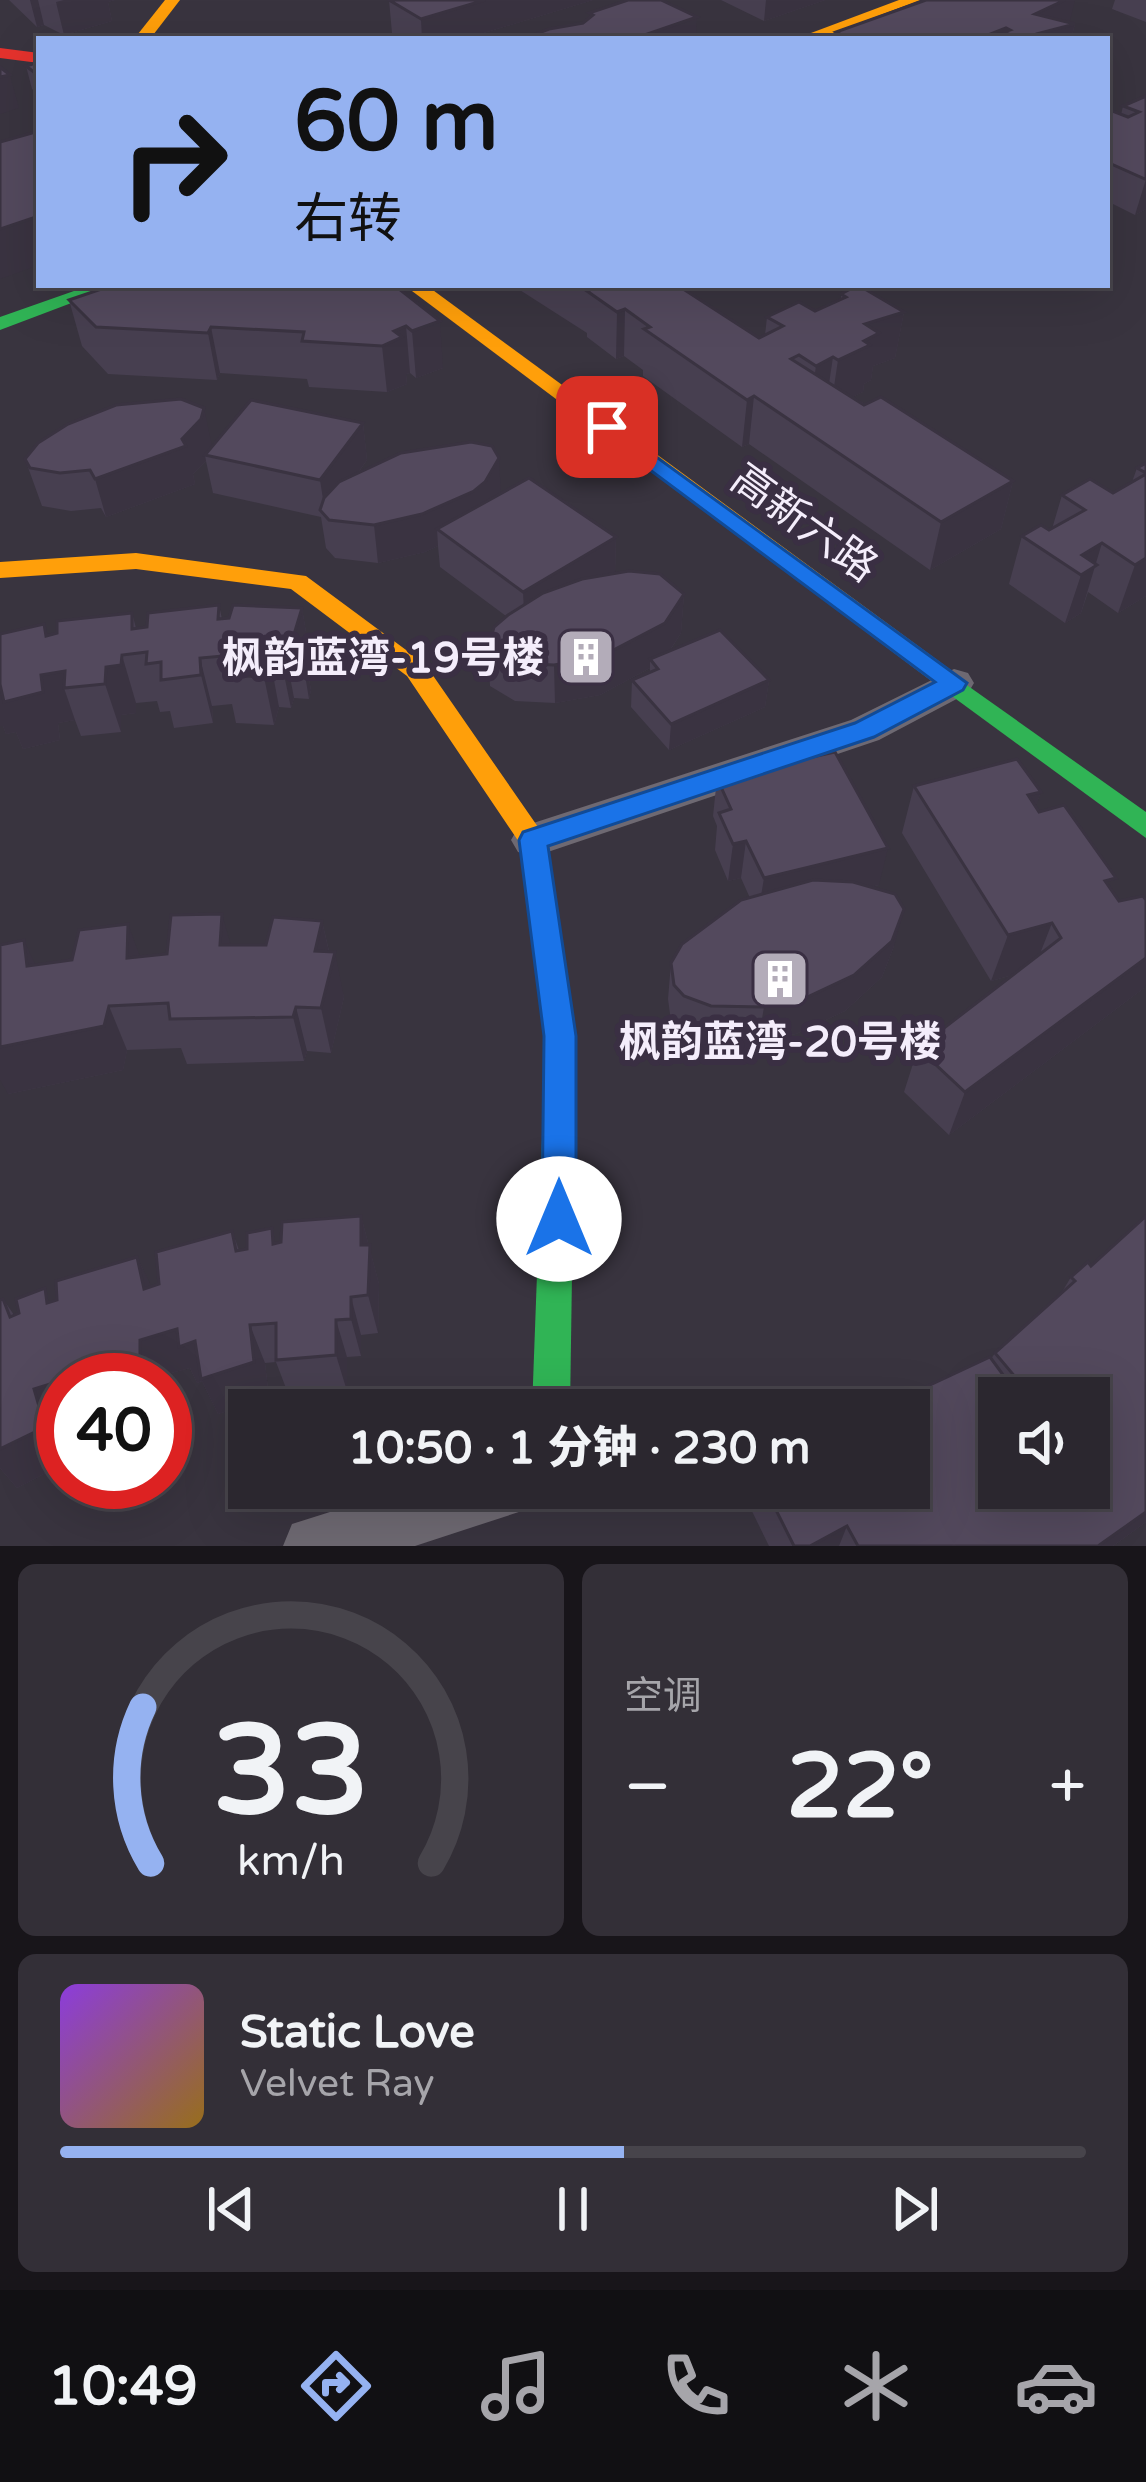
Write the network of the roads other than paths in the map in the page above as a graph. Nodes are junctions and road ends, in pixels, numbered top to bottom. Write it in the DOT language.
graph roads {
  1 [pos="173,0"];
  2 [pos="913,0"];
  3 [pos="144,36"];
  4 [pos="811,36"];
  5 [pos="0,53"];
  6 [pos="36,58"];
  7 [pos="101,288"];
  8 [pos="418,288"];
  9 [pos="0,324"];
  10 [pos="0,570"];
  11 [pos="954,683"];
  12 [pos="1146,827"];
  13 [pos="533,840"];
  14 [pos="552,1389"];
  15 [pos="437,1509"];
  16 [pos="314,1546"];
  1 -- 3 [label="street"];
  2 -- 4 [label="street"];
  5 -- 6 [label="street"];
  7 -- 9 [label="street"];
  8 -- 11 [label="street, 高新六路"];
  10 -- 13 [label="street"];
  11 -- 12 [label="street, 高新六路"];
  11 -- 13 [label="street"];
  13 -- 14 [label="street"];
  15 -- 16 [label="street"];
}
